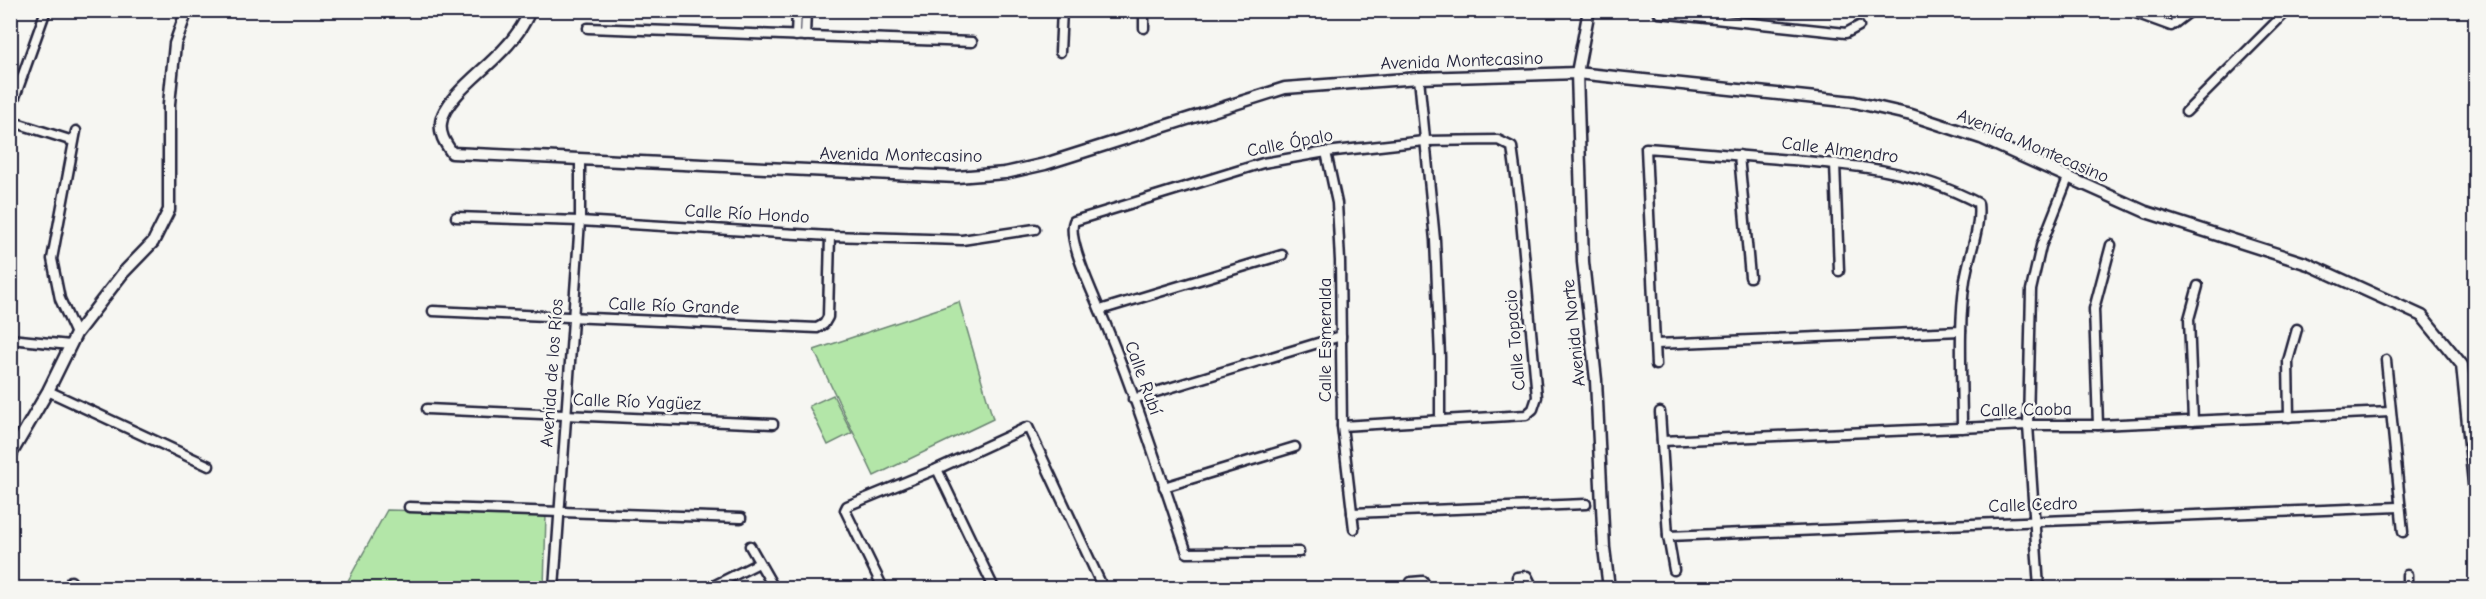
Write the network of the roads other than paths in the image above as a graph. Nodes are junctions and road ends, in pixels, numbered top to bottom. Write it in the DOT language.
graph roads {
  1 [pos="46,10"];
  2 [pos="187,10"];
  3 [pos="530,10"];
  4 [pos="797,10"];
  5 [pos="806,10"];
  6 [pos="1062,10"];
  7 [pos="1144,10"];
  8 [pos="1589,10"];
  9 [pos="1658,10"];
  10 [pos="2127,10"];
  11 [pos="2192,10"];
  12 [pos="2288,10"];
  13 [pos="1859,26"];
  14 [pos="588,28"];
  15 [pos="1143,28"];
  16 [pos="800,36"];
  17 [pos="972,42"];
  18 [pos="1060,52"];
  19 [pos="1577,73"];
  20 [pos="1419,78"];
  21 [pos="10,111"];
  22 [pos="2186,112"];
  23 [pos="10,121"];
  24 [pos="76,131"];
  25 [pos="73,141"];
  26 [pos="1424,141"];
  27 [pos="1512,147"];
  28 [pos="1326,152"];
  29 [pos="1738,155"];
  30 [pos="580,159"];
  31 [pos="1835,163"];
  32 [pos="2068,178"];
  33 [pos="456,217"];
  34 [pos="1080,218"];
  35 [pos="580,221"];
  36 [pos="1035,229"];
  37 [pos="830,236"];
  38 [pos="2111,245"];
  39 [pos="1282,255"];
  40 [pos="1839,271"];
  41 [pos="1750,277"];
  42 [pos="2198,285"];
  43 [pos="1100,310"];
  44 [pos="433,311"];
  45 [pos="572,319"];
  46 [pos="2297,329"];
  47 [pos="1961,331"];
  48 [pos="76,333"];
  49 [pos="1341,336"];
  50 [pos="10,339"];
  51 [pos="1656,344"];
  52 [pos="70,345"];
  53 [pos="2386,360"];
  54 [pos="1656,365"];
  55 [pos="48,391"];
  56 [pos="1133,399"];
  57 [pos="427,409"];
  58 [pos="1660,412"];
  59 [pos="2390,412"];
  60 [pos="564,416"];
  61 [pos="2289,417"];
  62 [pos="1440,420"];
  63 [pos="2193,421"];
  64 [pos="773,424"];
  65 [pos="2028,425"];
  66 [pos="2098,425"];
  67 [pos="1342,426"];
  68 [pos="1962,428"];
  69 [pos="1662,441"];
  70 [pos="1295,447"];
  71 [pos="10,456"];
  72 [pos="209,466"];
  73 [pos="937,469"];
  74 [pos="1164,488"];
  75 [pos="2475,503"];
  76 [pos="1586,504"];
  77 [pos="409,507"];
  78 [pos="2399,507"];
  79 [pos="558,510"];
  80 [pos="1352,513"];
  81 [pos="741,518"];
  82 [pos="2035,521"];
  83 [pos="1354,529"];
  84 [pos="2403,532"];
  85 [pos="1668,536"];
  86 [pos="750,546"];
  87 [pos="1299,552"];
  88 [pos="759,564"];
  89 [pos="1674,570"];
  90 [pos="2407,575"];
  91 [pos="1516,577"];
  92 [pos="1411,582"];
  93 [pos="554,588"];
  94 [pos="709,588"];
  95 [pos="774,588"];
  96 [pos="883,588"];
  97 [pos="994,588"];
  98 [pos="1103,588"];
  99 [pos="1306,588"];
  100 [pos="1319,588"];
  101 [pos="1427,588"];
  102 [pos="1533,588"];
  103 [pos="1609,588"];
  104 [pos="2039,588"];
  105 [pos="2408,588"];
  1 -- 21 [label="street"];
  2 -- 48 [label="street"];
  3 -- 30 [label="street, Avenida Montecasino"];
  4 -- 16 [label="street"];
  5 -- 16 [label="street"];
  6 -- 18 [label="street"];
  7 -- 15 [label="street"];
  8 -- 19 [label="street, Avenida Norte"];
  9 -- 13 [label="street"];
  10 -- 11 [label="street"];
  12 -- 22 [label="street"];
  14 -- 16 [label="street"];
  16 -- 17 [label="street"];
  19 -- 20 [label="street, Avenida Montecasino"];
  19 -- 32 [label="street, Avenida Montecasino"];
  19 -- 103 [label="street, Avenida Norte"];
  20 -- 26 [label="street"];
  20 -- 30 [label="street, Avenida Montecasino"];
  23 -- 25 [label="street"];
  24 -- 25 [label="street"];
  25 -- 48 [label="street"];
  26 -- 27 [label="street, Calle Ópalo"];
  26 -- 28 [label="street, Calle Ópalo"];
  26 -- 62 [label="street"];
  27 -- 62 [label="street, Calle Topacio"];
  28 -- 34 [label="street, Calle Ópalo"];
  28 -- 49 [label="street, Calle Esmeralda"];
  29 -- 31 [label="street, Calle Almendro"];
  29 -- 41 [label="street"];
  29 -- 51 [label="street, Calle Almendro"];
  30 -- 35 [label="street, Avenida de los Ríos"];
  31 -- 40 [label="street"];
  31 -- 47 [label="street, Calle Almendro"];
  32 -- 65 [label="street"];
  32 -- 75 [label="street, Avenida Montecasino"];
  33 -- 35 [label="street, Calle Río Hondo"];
  34 -- 43 [label="street, Calle Rubí"];
  35 -- 37 [label="street, Calle Río Hondo"];
  35 -- 45 [label="street, Avenida de los Ríos"];
  36 -- 37 [label="street, Calle Río Hondo"];
  37 -- 45 [label="street, Calle Río Grande"];
  38 -- 66 [label="street"];
  39 -- 43 [label="street"];
  42 -- 63 [label="street"];
  43 -- 56 [label="street, Calle Rubí"];
  44 -- 45 [label="street, Calle Río Grande"];
  45 -- 60 [label="street, Avenida de los Ríos"];
  46 -- 61 [label="street"];
  47 -- 51 [label="street"];
  47 -- 68 [label="street, Calle Almendro"];
  48 -- 52 [label="street"];
  49 -- 56 [label="street"];
  49 -- 67 [label="street, Calle Esmeralda"];
  50 -- 52 [label="street"];
  51 -- 54 [label="street"];
  52 -- 55 [label="street"];
  53 -- 59 [label="street"];
  55 -- 71 [label="street"];
  55 -- 72 [label="street"];
  56 -- 74 [label="street, Calle Rubí"];
  57 -- 60 [label="street, Calle Río Yagüez"];
  58 -- 69 [label="street"];
  59 -- 61 [label="street, Calle Caoba"];
  59 -- 78 [label="street"];
  60 -- 64 [label="street, Calle Río Yagüez"];
  60 -- 79 [label="street, Avenida de los Ríos"];
  61 -- 63 [label="street, Calle Caoba"];
  62 -- 67 [label="street, Calle Topacio"];
  63 -- 66 [label="street, Calle Caoba"];
  65 -- 66 [label="street, Calle Caoba"];
  65 -- 68 [label="street, Calle Caoba"];
  65 -- 82 [label="street"];
  67 -- 80 [label="street, Calle Esmeralda"];
  68 -- 69 [label="street, Calle Caoba"];
  69 -- 85 [label="street"];
  70 -- 74 [label="street"];
  73 -- 96 [label="street"];
  73 -- 97 [label="street"];
  73 -- 98 [label="street"];
  74 -- 87 [label="street, Calle Rubí"];
  76 -- 80 [label="street"];
  77 -- 79 [label="street"];
  78 -- 82 [label="street, Calle Cedro"];
  78 -- 84 [label="street"];
  79 -- 81 [label="street"];
  79 -- 93 [label="street, Avenida de los Ríos"];
  80 -- 83 [label="street, Calle Esmeralda"];
  82 -- 85 [label="street, Calle Cedro"];
  82 -- 104 [label="street"];
  85 -- 89 [label="street"];
  86 -- 88 [label="street"];
  88 -- 94 [label="street"];
  88 -- 95 [label="street"];
  90 -- 105 [label="street"];
  91 -- 102 [label="street"];
  92 -- 101 [label="street"];
  99 -- 100 [label="street"];
}
